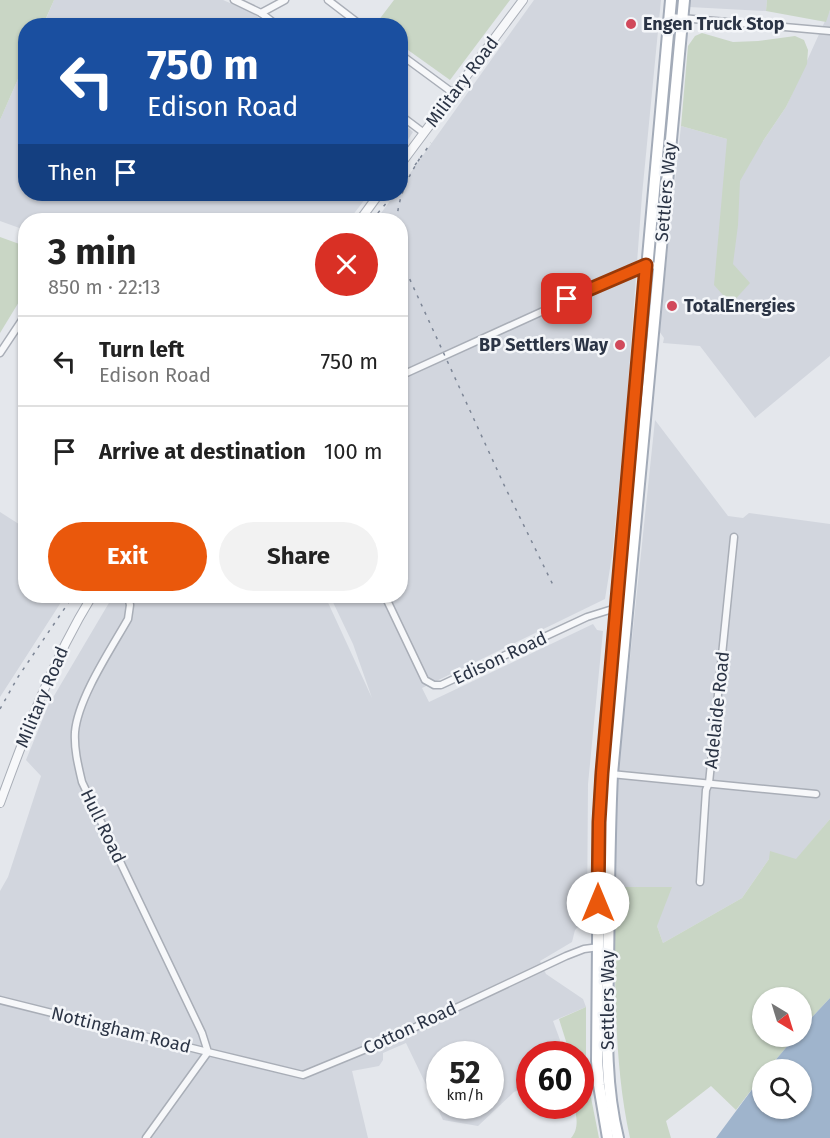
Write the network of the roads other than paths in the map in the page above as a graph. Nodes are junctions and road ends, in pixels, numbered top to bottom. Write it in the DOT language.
graph roads {
  1 [pos="234,0"];
  2 [pos="285,0"];
  3 [pos="328,0"];
  4 [pos="523,0"];
  5 [pos="671,0"];
  6 [pos="684,0"];
  7 [pos="261,13"];
  8 [pos="670,17"];
  9 [pos="268,18"];
  10 [pos="352,18"];
  11 [pos="683,18"];
  12 [pos="830,31"];
  13 [pos="408,60"];
  14 [pos="453,93"];
  15 [pos="408,122"];
  16 [pos="424,133"];
  17 [pos="408,154"];
  18 [pos="375,201"];
  19 [pos="365,213"];
  20 [pos="646,265"];
  21 [pos="659,266"];
  22 [pos="18,326"];
  23 [pos="0,353"];
  24 [pos="408,372"];
  25 [pos="734,537"];
  26 [pos="88,603"];
  27 [pos="130,603"];
  28 [pos="388,603"];
  29 [pos="628,606"];
  30 [pos="616,607"];
  31 [pos="607,774"];
  32 [pos="709,783"];
  33 [pos="816,794"];
  34 [pos="0,803"];
  35 [pos="700,882"];
  36 [pos="603,947"];
  37 [pos="0,1000"];
  38 [pos="208,1052"];
  39 [pos="146,1138"];
  40 [pos="608,1138"];
  41 [pos="618,1138"];
  1 -- 7 [label="street"];
  2 -- 7 [label="street"];
  3 -- 10 [label="street"];
  4 -- 14 [label="street, Military Road"];
  5 -- 8 [label="main road, Settlers Way"];
  6 -- 11 [label="main road, Settlers Way"];
  7 -- 9 [label="street"];
  8 -- 11 [label="street"];
  8 -- 20 [label="main road, Settlers Way"];
  11 -- 12 [label="street"];
  11 -- 21 [label="main road, Settlers Way"];
  13 -- 14 [label="street"];
  14 -- 16 [label="street, Military Road"];
  15 -- 16 [label="street"];
  16 -- 17 [label="street, Military Road"];
  18 -- 19 [label="street"];
  20 -- 21 [label="street"];
  20 -- 24 [label="street"];
  20 -- 30 [label="main road, Settlers Way"];
  21 -- 29 [label="main road, Settlers Way"];
  22 -- 23 [label="street"];
  25 -- 32 [label="street, Adelaide Road"];
  26 -- 34 [label="street, Military Road"];
  27 -- 38 [label="street, Hull Road"];
  28 -- 30 [label="street, Edison Road"];
  29 -- 30 [label="street, Edison Road"];
  29 -- 31 [label="main road, Settlers Way"];
  30 -- 31 [label="main road, Settlers Way"];
  31 -- 32 [label="street"];
  31 -- 36 [label="main road, Settlers Way"];
  32 -- 33 [label="street"];
  32 -- 35 [label="street, Adelaide Road"];
  36 -- 38 [label="street, Cotton Road"];
  36 -- 40 [label="main road, Settlers Way"];
  36 -- 41 [label="main road, Settlers Way"];
  37 -- 38 [label="street, Nottingham Road"];
  38 -- 39 [label="street, Nottingham Road"];
}
